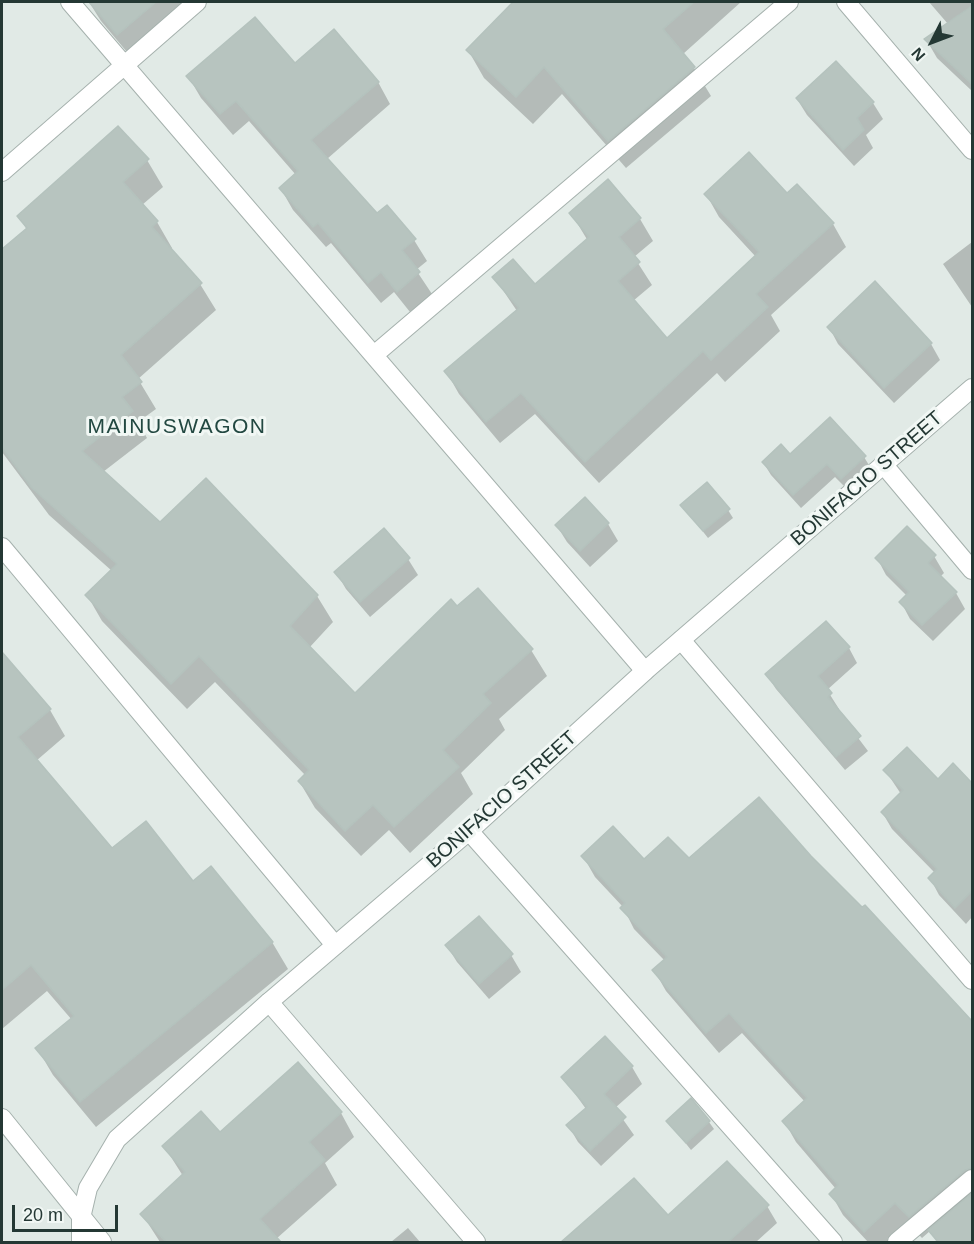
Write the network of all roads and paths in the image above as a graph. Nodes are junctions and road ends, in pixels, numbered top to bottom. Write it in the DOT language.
graph roads {
  1 [pos="70,2"];
  2 [pos="197,2"];
  3 [pos="789,2"];
  4 [pos="846,2"];
  5 [pos="124,64"];
  6 [pos="972,150"];
  7 [pos="2,172"];
  8 [pos="374,355"];
  9 [pos="972,388"];
  10 [pos="884,464"];
  11 [pos="2,547"];
  12 [pos="972,570"];
  13 [pos="681,640"];
  14 [pos="645,671"];
  15 [pos="469,831"];
  16 [pos="335,945"];
  17 [pos="972,980"];
  18 [pos="268,1002"];
  19 [pos="2,1118"];
  20 [pos="972,1179"];
  21 [pos="81,1218"];
  22 [pos="81,1242"];
  23 [pos="102,1242"];
  24 [pos="476,1242"];
  25 [pos="832,1242"];
  26 [pos="897,1242"];
  1 -- 5 [label="street"];
  2 -- 5 [label="street"];
  3 -- 8 [label="street"];
  4 -- 6 [label="street"];
  5 -- 7 [label="street"];
  5 -- 8 [label="street"];
  8 -- 14 [label="street"];
  9 -- 10 [label="street, BONIFACIO STREET"];
  10 -- 12 [label="street"];
  10 -- 13 [label="street, BONIFACIO STREET"];
  11 -- 16 [label="street"];
  13 -- 14 [label="street, BONIFACIO STREET"];
  13 -- 17 [label="street"];
  14 -- 15 [label="street, BONIFACIO STREET"];
  15 -- 16 [label="street, BONIFACIO STREET"];
  15 -- 25 [label="street"];
  16 -- 18 [label="street, BONIFACIO STREET"];
  18 -- 21 [label="street, BONIFACIO STREET"];
  18 -- 24 [label="street"];
  19 -- 21 [label="street"];
  20 -- 26 [label="street"];
  21 -- 22 [label="street, BONIFACIO STREET"];
  21 -- 23 [label="street"];
}
